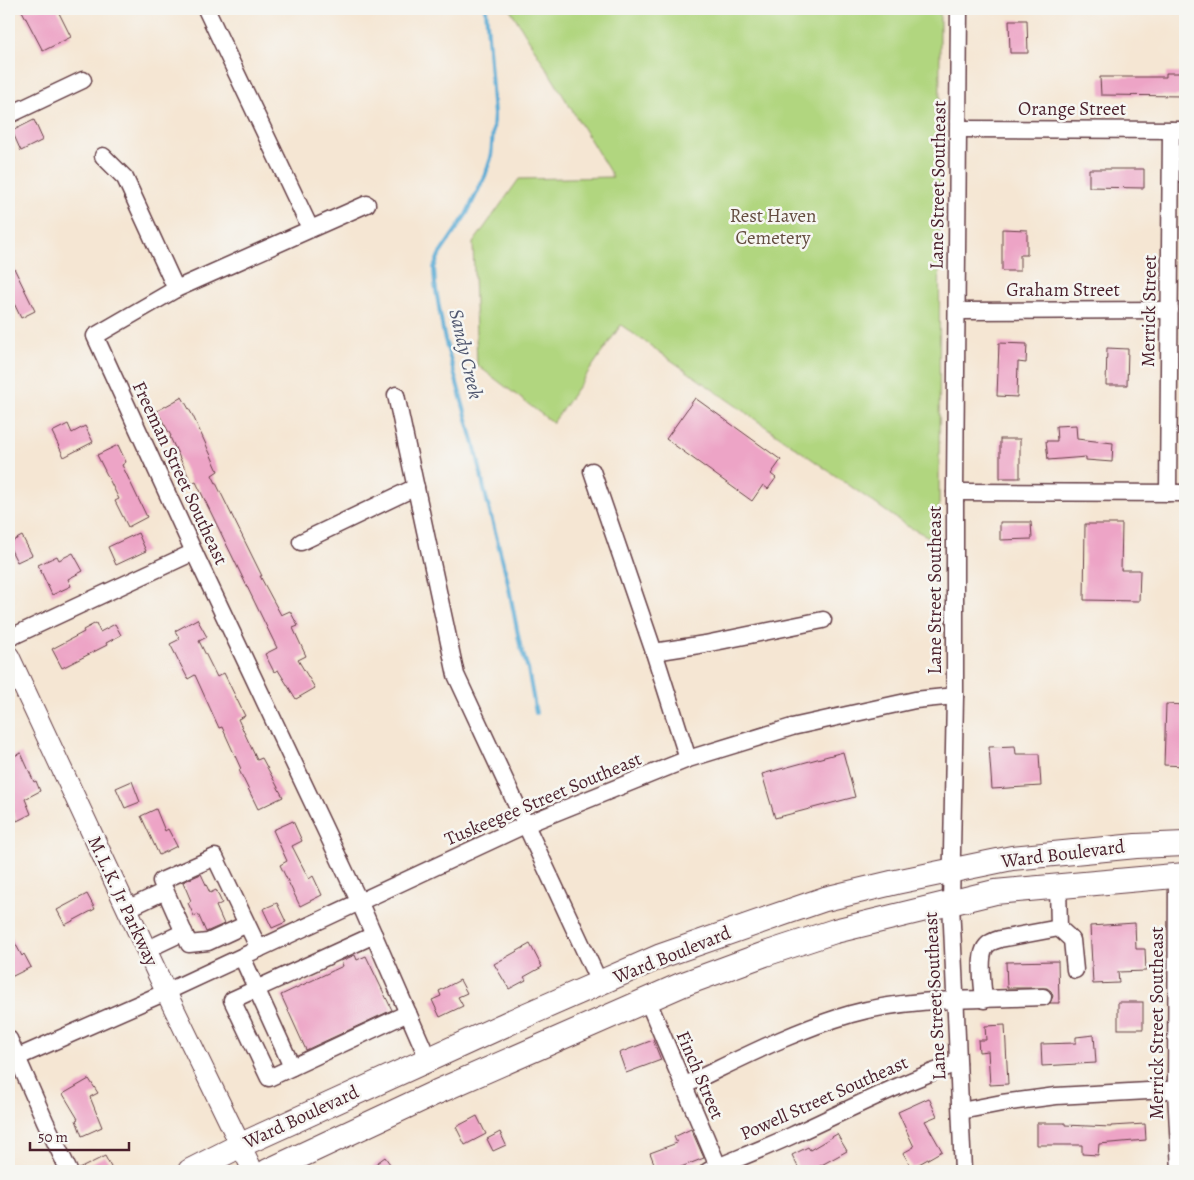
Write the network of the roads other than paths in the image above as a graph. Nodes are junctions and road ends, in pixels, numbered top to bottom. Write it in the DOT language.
graph roads {
  1 [pos="206,9"];
  2 [pos="959,9"];
  3 [pos="83,80"];
  4 [pos="9,115"];
  5 [pos="959,129"];
  6 [pos="1178,130"];
  7 [pos="104,156"];
  8 [pos="367,204"];
  9 [pos="310,228"];
  10 [pos="176,289"];
  11 [pos="1170,310"];
  12 [pos="957,311"];
  13 [pos="396,395"];
  14 [pos="592,471"];
  15 [pos="416,487"];
  16 [pos="955,492"];
  17 [pos="1168,493"];
  18 [pos="1185,493"];
  19 [pos="301,542"];
  20 [pos="194,552"];
  21 [pos="823,620"];
  22 [pos="9,638"];
  23 [pos="654,652"];
  24 [pos="9,656"];
  25 [pos="955,696"];
  26 [pos="688,759"];
  27 [pos="527,824"];
  28 [pos="1185,844"];
  29 [pos="951,871"];
  30 [pos="1181,875"];
  31 [pos="1058,886"];
  32 [pos="165,891"];
  33 [pos="359,901"];
  34 [pos="951,903"];
  35 [pos="127,909"];
  36 [pos="247,924"];
  37 [pos="1059,928"];
  38 [pos="184,932"];
  39 [pos="1181,932"];
  40 [pos="374,935"];
  41 [pos="259,948"];
  42 [pos="146,950"];
  43 [pos="242,957"];
  44 [pos="1075,970"];
  45 [pos="600,984"];
  46 [pos="257,989"];
  47 [pos="166,992"];
  48 [pos="1043,997"];
  49 [pos="647,999"];
  50 [pos="984,1000"];
  51 [pos="956,1001"];
  52 [pos="408,1013"];
  53 [pos="9,1039"];
  54 [pos="13,1059"];
  55 [pos="428,1059"];
  56 [pos="958,1063"];
  57 [pos="292,1067"];
  58 [pos="683,1086"];
  59 [pos="1181,1089"];
  60 [pos="961,1111"];
  61 [pos="241,1145"];
  62 [pos="715,1170"];
  63 [pos="69,1171"];
  64 [pos="190,1171"];
  65 [pos="253,1171"];
  66 [pos="268,1171"];
  67 [pos="963,1171"];
  68 [pos="1180,1171"];
  1 -- 9 [label="street"];
  2 -- 5 [label="street, Lane Street Southeast"];
  3 -- 4 [label="street"];
  5 -- 6 [label="street, Orange Street"];
  5 -- 12 [label="street, Lane Street Southeast"];
  6 -- 11 [label="street, Merrick Street"];
  7 -- 10 [label="street"];
  8 -- 9 [label="street, Freeman Street Southeast"];
  9 -- 10 [label="street, Freeman Street Southeast"];
  10 -- 20 [label="street, Freeman Street Southeast"];
  11 -- 12 [label="street, Graham Street"];
  11 -- 17 [label="street, Merrick Street"];
  12 -- 16 [label="street, Lane Street Southeast"];
  13 -- 15 [label="street"];
  14 -- 23 [label="street"];
  15 -- 19 [label="street"];
  15 -- 27 [label="street"];
  16 -- 17 [label="street"];
  16 -- 25 [label="street, Lane Street Southeast"];
  17 -- 18 [label="street"];
  20 -- 22 [label="street"];
  20 -- 33 [label="street, Freeman Street Southeast"];
  21 -- 23 [label="street"];
  23 -- 26 [label="street"];
  24 -- 35 [label="main road, M.L.K. Jr Parkway"];
  25 -- 26 [label="street, Tuskeegee Street Southeast"];
  25 -- 29 [label="street, Lane Street Southeast"];
  26 -- 27 [label="street, Tuskeegee Street Southeast"];
  27 -- 33 [label="street, Tuskeegee Street Southeast"];
  27 -- 45 [label="street"];
  28 -- 29 [label="highway, Ward Boulevard"];
  29 -- 34 [label="street, Lane Street Southeast"];
  29 -- 45 [label="highway, Ward Boulevard"];
  30 -- 31 [label="highway, Ward Boulevard"];
  30 -- 39 [label="street, Merrick Street Southeast"];
  31 -- 34 [label="highway, Ward Boulevard"];
  31 -- 37 [label="street"];
  32 -- 35 [label="street"];
  32 -- 36 [label="street"];
  32 -- 38 [label="street"];
  33 -- 40 [label="street, Freeman Street Southeast"];
  33 -- 41 [label="street, Tuskeegee Street Southeast"];
  34 -- 49 [label="highway, Ward Boulevard"];
  34 -- 51 [label="street, Lane Street Southeast"];
  35 -- 42 [label="main road, M.L.K. Jr Parkway"];
  36 -- 38 [label="street"];
  36 -- 41 [label="street"];
  37 -- 44 [label="street"];
  37 -- 50 [label="street"];
  38 -- 42 [label="street"];
  39 -- 59 [label="street, Merrick Street Southeast"];
  40 -- 46 [label="street"];
  40 -- 52 [label="street, Freeman Street Southeast"];
  41 -- 43 [label="street, Tuskeegee Street Southeast"];
  42 -- 47 [label="main road, M.L.K. Jr Parkway"];
  43 -- 46 [label="street"];
  43 -- 47 [label="street, Tuskeegee Street Southeast"];
  45 -- 55 [label="highway, Ward Boulevard"];
  46 -- 57 [label="street"];
  46 -- 57 [label="street"];
  47 -- 54 [label="street, Tuskeegee Street Southeast"];
  47 -- 61 [label="main road, M.L.K. Jr Parkway"];
  48 -- 50 [label="street"];
  49 -- 58 [label="street, Finch Street"];
  49 -- 66 [label="highway, Ward Boulevard"];
  50 -- 51 [label="street"];
  51 -- 56 [label="street, Lane Street Southeast"];
  51 -- 58 [label="street"];
  52 -- 55 [label="street, Freeman Street Southeast"];
  52 -- 57 [label="street"];
  53 -- 54 [label="street"];
  54 -- 63 [label="street"];
  55 -- 61 [label="highway, Ward Boulevard"];
  56 -- 60 [label="street, Lane Street Southeast"];
  56 -- 62 [label="street, Powell Street Southeast"];
  58 -- 62 [label="street, Finch Street"];
  59 -- 60 [label="street"];
  59 -- 68 [label="street, Merrick Street Southeast"];
  60 -- 67 [label="street, Lane Street Southeast"];
  61 -- 64 [label="highway, Ward Boulevard"];
  61 -- 65 [label="main road, M.L.K. Jr Parkway"];
}
